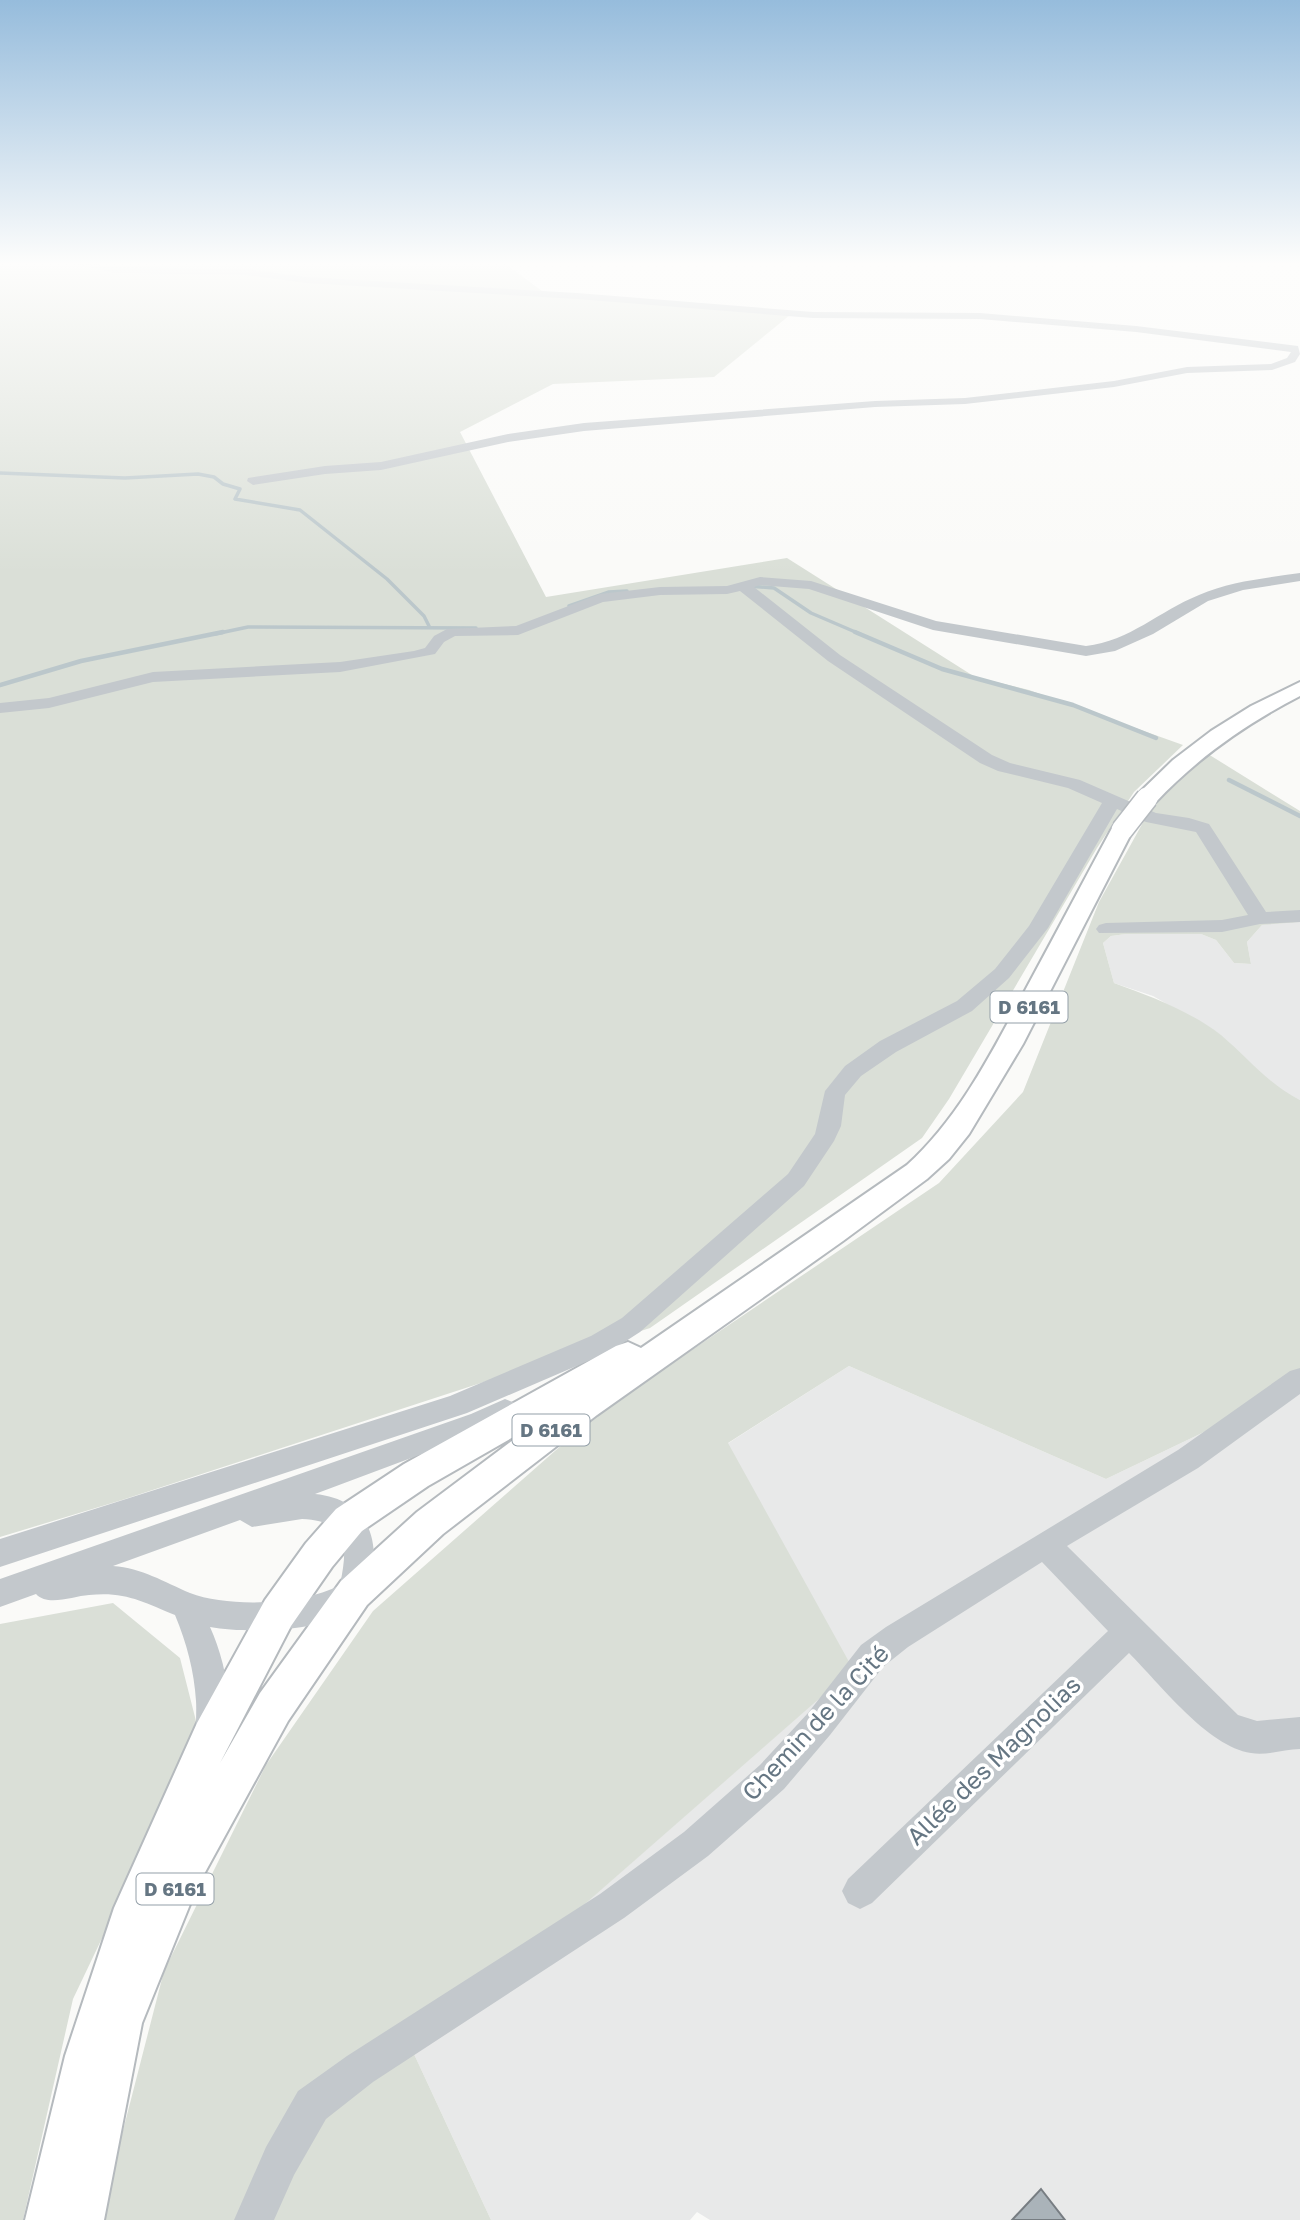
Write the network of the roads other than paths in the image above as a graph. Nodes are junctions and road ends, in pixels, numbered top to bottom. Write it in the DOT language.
graph roads {
  1 [pos="1276,366"];
  2 [pos="1272,367"];
  3 [pos="1300,370"];
  4 [pos="254,481"];
  5 [pos="1300,577"];
  6 [pos="743,586"];
  7 [pos="1300,688"];
  8 [pos="0,708"];
  9 [pos="1112,802"];
  10 [pos="1095,883"];
  11 [pos="1059,895"];
  12 [pos="1080,911"];
  13 [pos="1300,916"];
  14 [pos="1260,918"];
  15 [pos="1107,929"];
  16 [pos="759,1282"];
  17 [pos="632,1353"];
  18 [pos="1300,1379"];
  19 [pos="349,1520"];
  20 [pos="191,1524"];
  21 [pos="1045,1544"];
  22 [pos="0,1553"];
  23 [pos="354,1592"];
  24 [pos="0,1594"];
  25 [pos="186,1606"];
  26 [pos="278,1614"];
  27 [pos="1129,1632"];
  28 [pos="1300,1733"];
  29 [pos="211,1737"];
  30 [pos="860,1891"];
  31 [pos="50,2220"];
  32 [pos="79,2220"];
  33 [pos="254,2220"];
  1 -- 2 [label="street"];
  2 -- 3 [label="street"];
  2 -- 4 [label="street"];
  5 -- 6 [label="street"];
  6 -- 8 [label="street"];
  6 -- 9 [label="street"];
  7 -- 10 [label="main road, D 6161, bridge"];
  9 -- 11 [label="street"];
  9 -- 14 [label="street"];
  10 -- 11 [label="street"];
  10 -- 12 [label="main road, D 6161"];
  11 -- 12 [label="street"];
  11 -- 22 [label="street"];
  12 -- 16 [label="main road, D 6161"];
  13 -- 14 [label="street"];
  14 -- 15 [label="street"];
  16 -- 17 [label="main road, D 6161"];
  16 -- 23 [label="main road, D 6161"];
  17 -- 19 [label="main road, D 6161"];
  17 -- 20 [label="street"];
  18 -- 21 [label="street, Chemin de la Cité"];
  19 -- 20 [label="street"];
  19 -- 23 [label="street"];
  19 -- 26 [label="main road, D 6161"];
  20 -- 24 [label="street"];
  21 -- 27 [label="street"];
  21 -- 33 [label="street, Chemin de la Cité"];
  23 -- 26 [label="street"];
  23 -- 32 [label="main road, D 6161"];
  24 -- 25 [label="street"];
  25 -- 26 [label="street"];
  25 -- 29 [label="street"];
  26 -- 29 [label="main road, D 6161"];
  27 -- 28 [label="street"];
  27 -- 30 [label="street, Allée des Magnolias"];
  29 -- 31 [label="main road, D 6161"];
}
